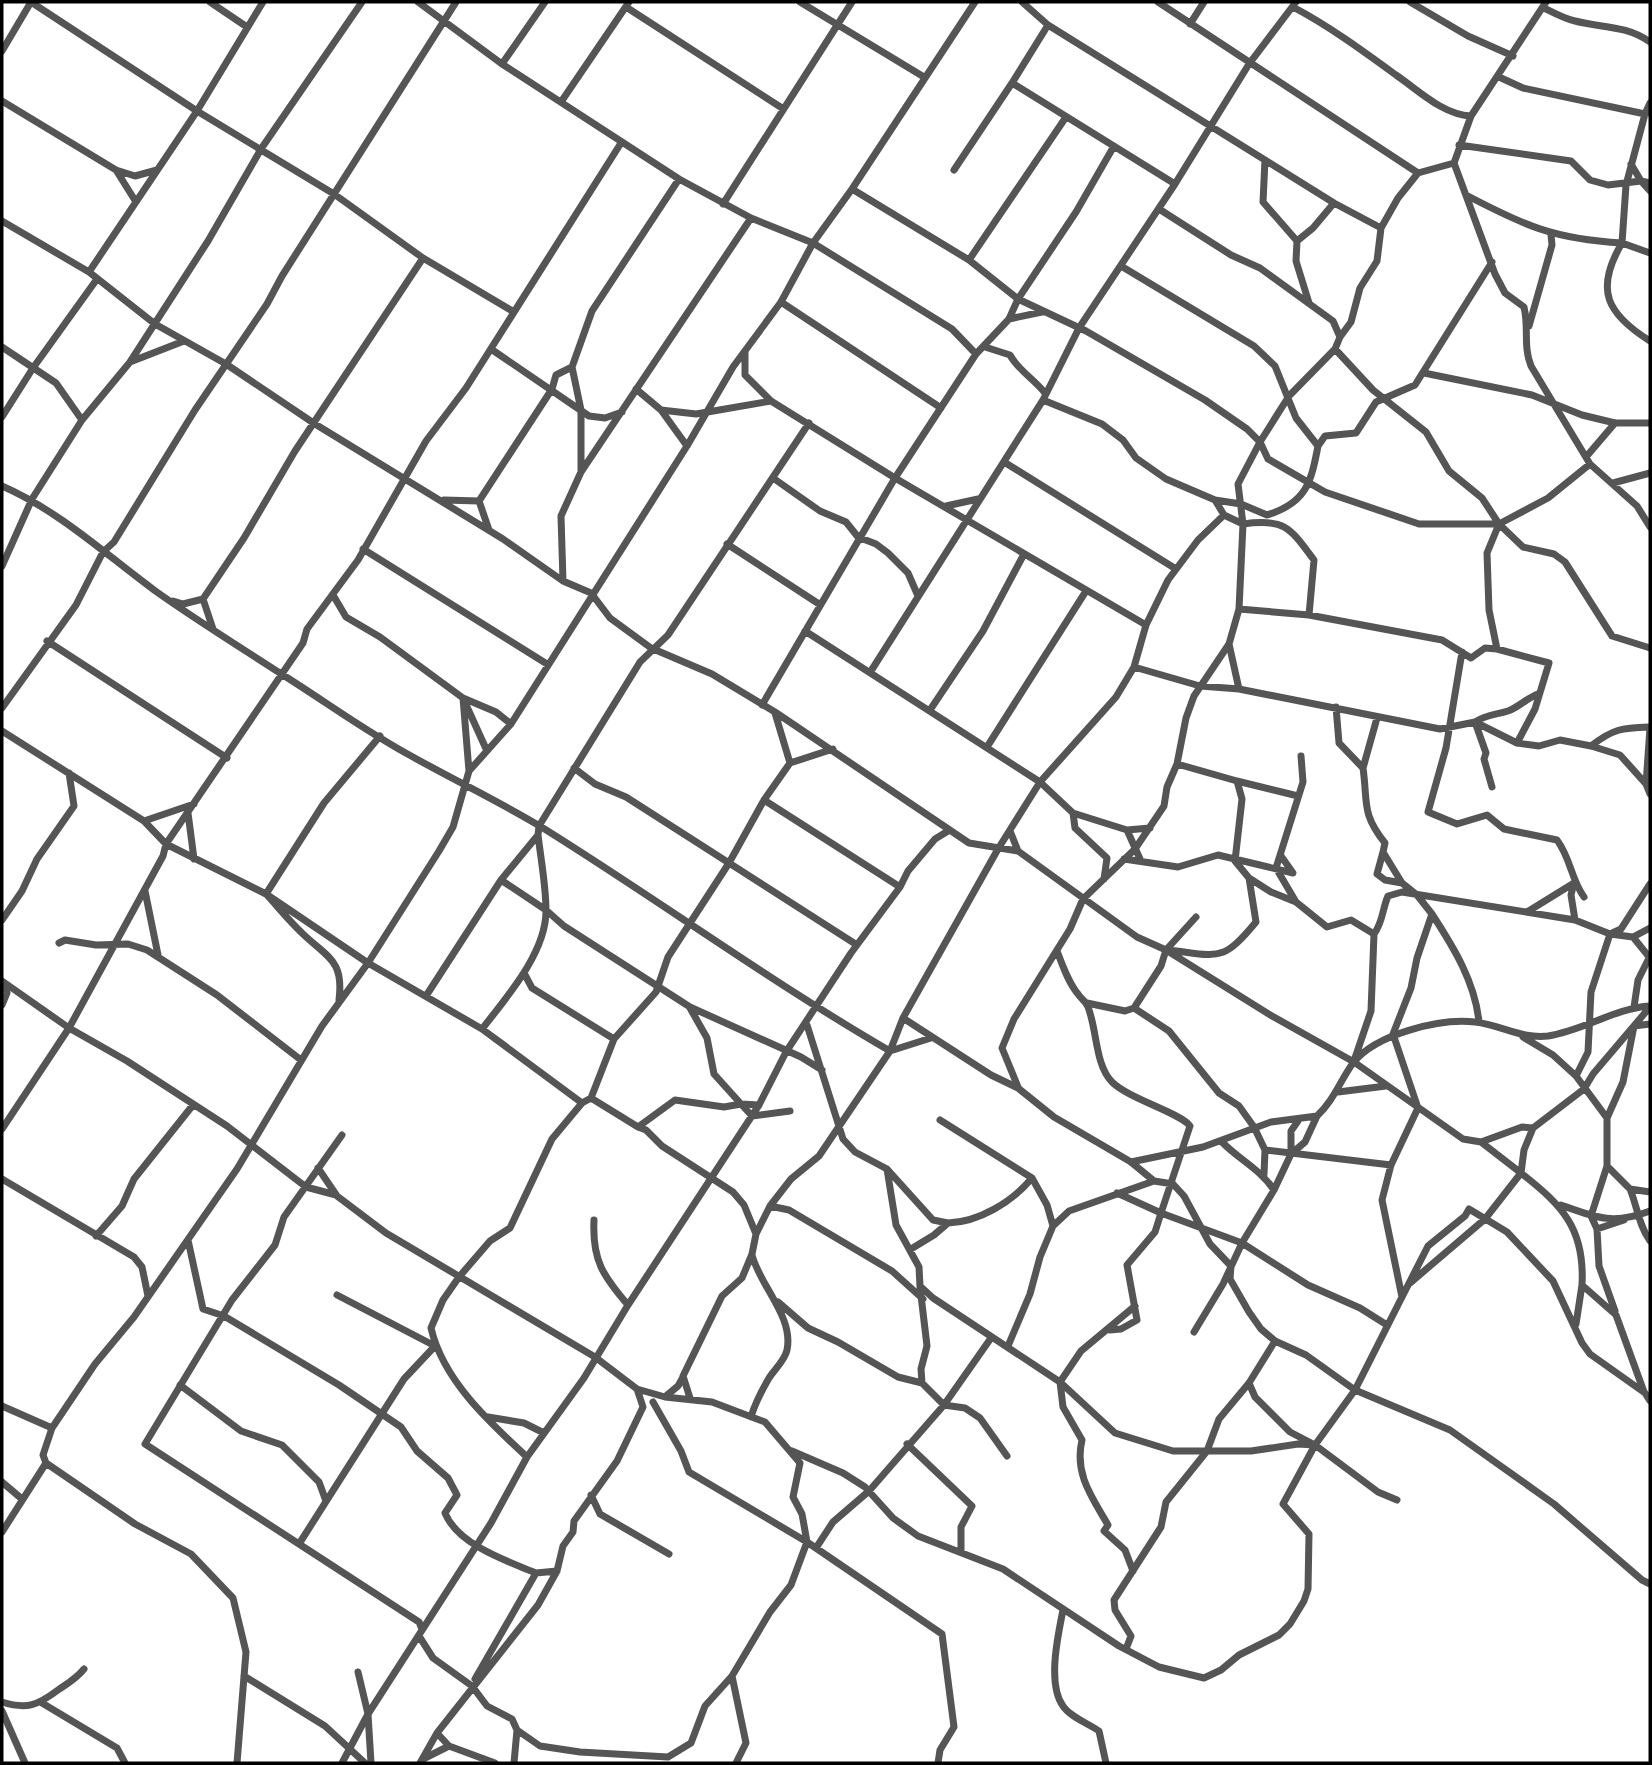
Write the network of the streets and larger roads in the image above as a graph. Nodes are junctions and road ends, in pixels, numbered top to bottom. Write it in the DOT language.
graph roads {
  1 [pos="210,2"];
  2 [pos="263,2"];
  3 [pos="362,2"];
  4 [pos="418,2"];
  5 [pos="456,2"];
  6 [pos="545,2"];
  7 [pos="800,2"];
  8 [pos="852,2"];
  9 [pos="975,2"];
  10 [pos="1022,2"];
  11 [pos="1158,2"];
  12 [pos="1204,2"];
  13 [pos="1410,2"];
  14 [pos="628,4"];
  15 [pos="1294,4"];
  16 [pos="1545,5"];
  17 [pos="445,20"];
  18 [pos="1048,24"];
  19 [pos="1190,24"];
  20 [pos="837,25"];
  21 [pos="247,27"];
  22 [pos="1650,42"];
  23 [pos="2,51"];
  24 [pos="1513,56"];
  25 [pos="502,64"];
  26 [pos="1250,64"];
  27 [pos="924,77"];
  28 [pos="1499,77"];
  29 [pos="1012,83"];
  30 [pos="2,101"];
  31 [pos="561,102"];
  32 [pos="1650,103"];
  33 [pos="782,108"];
  34 [pos="197,111"];
  35 [pos="1647,113"];
  36 [pos="1471,116"];
  37 [pos="1066,117"];
  38 [pos="1211,126"];
  39 [pos="621,142"];
  40 [pos="1459,145"];
  41 [pos="1114,146"];
  42 [pos="261,149"];
  43 [pos="1265,160"];
  44 [pos="1454,163"];
  45 [pos="1631,164"];
  46 [pos="116,170"];
  47 [pos="158,170"];
  48 [pos="954,170"];
  49 [pos="1418,173"];
  50 [pos="679,179"];
  51 [pos="1641,181"];
  52 [pos="1650,183"];
  53 [pos="1175,184"];
  54 [pos="1626,185"];
  55 [pos="852,189"];
  56 [pos="1650,191"];
  57 [pos="334,194"];
  58 [pos="1465,194"];
  59 [pos="135,202"];
  60 [pos="1334,203"];
  61 [pos="723,204"];
  62 [pos="1159,209"];
  63 [pos="751,219"];
  64 [pos="2,220"];
  65 [pos="1381,228"];
  66 [pos="1551,235"];
  67 [pos="1297,241"];
  68 [pos="813,243"];
  69 [pos="1622,243"];
  70 [pos="1650,252"];
  71 [pos="423,258"];
  72 [pos="969,260"];
  73 [pos="1492,262"];
  74 [pos="1121,265"];
  75 [pos="89,272"];
  76 [pos="97,279"];
  77 [pos="1018,299"];
  78 [pos="781,302"];
  79 [pos="1309,304"];
  80 [pos="514,312"];
  81 [pos="1044,312"];
  82 [pos="1009,319"];
  83 [pos="155,324"];
  84 [pos="1079,328"];
  85 [pos="1529,328"];
  86 [pos="1340,337"];
  87 [pos="184,341"];
  88 [pos="1650,341"];
  89 [pos="985,346"];
  90 [pos="2,347"];
  91 [pos="491,349"];
  92 [pos="1335,349"];
  93 [pos="744,351"];
  94 [pos="976,354"];
  95 [pos="130,362"];
  96 [pos="226,364"];
  97 [pos="572,367"];
  98 [pos="33,368"];
  99 [pos="1424,373"];
  100 [pos="552,389"];
  101 [pos="636,389"];
  102 [pos="1289,396"];
  103 [pos="1044,397"];
  104 [pos="1383,397"];
  105 [pos="771,401"];
  106 [pos="1557,405"];
  107 [pos="941,408"];
  108 [pos="581,410"];
  109 [pos="661,410"];
  110 [pos="708,411"];
  111 [pos="622,412"];
  112 [pos="2,417"];
  113 [pos="82,420"];
  114 [pos="809,423"];
  115 [pos="1615,423"];
  116 [pos="1650,423"];
  117 [pos="315,424"];
  118 [pos="1260,442"];
  119 [pos="687,446"];
  120 [pos="1318,446"];
  121 [pos="1588,460"];
  122 [pos="1004,462"];
  123 [pos="581,472"];
  124 [pos="1650,473"];
  125 [pos="404,477"];
  126 [pos="773,478"];
  127 [pos="895,478"];
  128 [pos="1614,483"];
  129 [pos="1311,485"];
  130 [pos="2,486"];
  131 [pos="32,499"];
  132 [pos="978,499"];
  133 [pos="1215,499"];
  134 [pos="442,500"];
  135 [pos="479,501"];
  136 [pos="1241,504"];
  137 [pos="946,506"];
  138 [pos="1224,515"];
  139 [pos="967,519"];
  140 [pos="1243,524"];
  141 [pos="1499,524"];
  142 [pos="1650,527"];
  143 [pos="490,531"];
  144 [pos="858,537"];
  145 [pos="727,544"];
  146 [pos="363,549"];
  147 [pos="103,552"];
  148 [pos="1024,554"];
  149 [pos="2,566"];
  150 [pos="1176,569"];
  151 [pos="563,581"];
  152 [pos="1086,591"];
  153 [pos="591,593"];
  154 [pos="333,595"];
  155 [pos="918,596"];
  156 [pos="167,599"];
  157 [pos="203,599"];
  158 [pos="818,604"];
  159 [pos="1239,609"];
  160 [pos="1309,615"];
  161 [pos="1146,625"];
  162 [pos="213,629"];
  163 [pos="805,631"];
  164 [pos="47,641"];
  165 [pos="1229,644"];
  166 [pos="652,648"];
  167 [pos="1650,648"];
  168 [pos="1497,649"];
  169 [pos="1462,652"];
  170 [pos="547,664"];
  171 [pos="1133,667"];
  172 [pos="871,671"];
  173 [pos="282,674"];
  174 [pos="1200,685"];
  175 [pos="1238,689"];
  176 [pos="1538,694"];
  177 [pos="463,698"];
  178 [pos="762,705"];
  179 [pos="1336,707"];
  180 [pos="2,708"];
  181 [pos="930,710"];
  182 [pos="775,712"];
  183 [pos="1377,718"];
  184 [pos="1475,722"];
  185 [pos="511,724"];
  186 [pos="1650,727"];
  187 [pos="1447,730"];
  188 [pos="2,731"];
  189 [pos="380,736"];
  190 [pos="1517,743"];
  191 [pos="1591,746"];
  192 [pos="987,747"];
  193 [pos="834,749"];
  194 [pos="487,751"];
  195 [pos="1301,757"];
  196 [pos="227,758"];
  197 [pos="790,762"];
  198 [pos="1177,764"];
  199 [pos="574,768"];
  200 [pos="1363,768"];
  201 [pos="469,771"];
  202 [pos="69,773"];
  203 [pos="1040,782"];
  204 [pos="1237,782"];
  205 [pos="1646,783"];
  206 [pos="465,786"];
  207 [pos="1492,787"];
  208 [pos="1650,794"];
  209 [pos="1298,796"];
  210 [pos="764,800"];
  211 [pos="194,804"];
  212 [pos="188,813"];
  213 [pos="1073,813"];
  214 [pos="144,821"];
  215 [pos="539,826"];
  216 [pos="1150,828"];
  217 [pos="1127,830"];
  218 [pos="948,831"];
  219 [pos="1010,831"];
  220 [pos="538,835"];
  221 [pos="166,844"];
  222 [pos="998,849"];
  223 [pos="1135,849"];
  224 [pos="1018,851"];
  225 [pos="1383,852"];
  226 [pos="1281,856"];
  227 [pos="194,859"];
  228 [pos="1123,859"];
  229 [pos="1140,859"];
  230 [pos="1235,861"];
  231 [pos="729,863"];
  232 [pos="1276,869"];
  233 [pos="1104,878"];
  234 [pos="1249,878"];
  235 [pos="502,880"];
  236 [pos="1402,883"];
  237 [pos="1574,883"];
  238 [pos="1650,884"];
  239 [pos="900,887"];
  240 [pos="145,890"];
  241 [pos="266,894"];
  242 [pos="1417,895"];
  243 [pos="1584,897"];
  244 [pos="1083,899"];
  245 [pos="1296,902"];
  246 [pos="546,909"];
  247 [pos="1526,913"];
  248 [pos="1432,914"];
  249 [pos="1196,917"];
  250 [pos="2,919"];
  251 [pos="1575,920"];
  252 [pos="687,924"];
  253 [pos="1650,928"];
  254 [pos="1374,934"];
  255 [pos="1610,934"];
  256 [pos="1633,937"];
  257 [pos="59,943"];
  258 [pos="115,943"];
  259 [pos="857,945"];
  260 [pos="1166,950"];
  261 [pos="1057,951"];
  262 [pos="158,955"];
  263 [pos="1650,957"];
  264 [pos="368,963"];
  265 [pos="524,973"];
  266 [pos="3,982"];
  267 [pos="658,987"];
  268 [pos="426,996"];
  269 [pos="338,1003"];
  270 [pos="1087,1003"];
  271 [pos="2,1006"];
  272 [pos="690,1007"];
  273 [pos="815,1007"];
  274 [pos="1634,1007"];
  275 [pos="1650,1007"];
  276 [pos="1134,1008"];
  277 [pos="903,1018"];
  278 [pos="1479,1022"];
  279 [pos="1590,1022"];
  280 [pos="1650,1024"];
  281 [pos="807,1025"];
  282 [pos="1634,1026"];
  283 [pos="69,1028"];
  284 [pos="482,1030"];
  285 [pos="1393,1034"];
  286 [pos="1522,1036"];
  287 [pos="931,1038"];
  288 [pos="614,1039"];
  289 [pos="890,1051"];
  290 [pos="786,1052"];
  291 [pos="301,1060"];
  292 [pos="1354,1062"];
  293 [pos="822,1071"];
  294 [pos="1576,1076"];
  295 [pos="1387,1086"];
  296 [pos="1018,1088"];
  297 [pos="1584,1089"];
  298 [pos="1338,1093"];
  299 [pos="591,1098"];
  300 [pos="582,1103"];
  301 [pos="741,1104"];
  302 [pos="193,1105"];
  303 [pos="759,1105"];
  304 [pos="1418,1108"];
  305 [pos="790,1111"];
  306 [pos="752,1116"];
  307 [pos="1317,1116"];
  308 [pos="1607,1118"];
  309 [pos="940,1120"];
  310 [pos="1298,1121"];
  311 [pos="841,1125"];
  312 [pos="638,1127"];
  313 [pos="1254,1127"];
  314 [pos="1533,1128"];
  315 [pos="2,1129"];
  316 [pos="342,1135"];
  317 [pos="1221,1142"];
  318 [pos="1481,1142"];
  319 [pos="250,1145"];
  320 [pos="1265,1150"];
  321 [pos="1179,1153"];
  322 [pos="1291,1154"];
  323 [pos="1131,1162"];
  324 [pos="1391,1165"];
  325 [pos="1607,1166"];
  326 [pos="318,1168"];
  327 [pos="887,1169"];
  328 [pos="1521,1173"];
  329 [pos="1264,1174"];
  330 [pos="710,1177"];
  331 [pos="1031,1178"];
  332 [pos="2,1179"];
  333 [pos="1154,1181"];
  334 [pos="1172,1184"];
  335 [pos="306,1187"];
  336 [pos="1630,1189"];
  337 [pos="1274,1190"];
  338 [pos="1650,1192"];
  339 [pos="1117,1193"];
  340 [pos="337,1196"];
  341 [pos="1560,1205"];
  342 [pos="770,1206"];
  343 [pos="1650,1211"];
  344 [pos="1161,1213"];
  345 [pos="1640,1214"];
  346 [pos="1591,1216"];
  347 [pos="1485,1219"];
  348 [pos="594,1220"];
  349 [pos="1624,1220"];
  350 [pos="948,1223"];
  351 [pos="1053,1226"];
  352 [pos="1201,1227"];
  353 [pos="1597,1229"];
  354 [pos="756,1234"];
  355 [pos="96,1236"];
  356 [pos="188,1239"];
  357 [pos="1650,1241"];
  358 [pos="1242,1243"];
  359 [pos="911,1249"];
  360 [pos="752,1254"];
  361 [pos="1231,1266"];
  362 [pos="459,1277"];
  363 [pos="1410,1283"];
  364 [pos="1582,1285"];
  365 [pos="920,1286"];
  366 [pos="337,1296"];
  367 [pos="148,1297"];
  368 [pos="1402,1297"];
  369 [pos="923,1299"];
  370 [pos="776,1300"];
  371 [pos="628,1306"];
  372 [pos="1616,1315"];
  373 [pos="224,1316"];
  374 [pos="1576,1324"];
  375 [pos="1387,1325"];
  376 [pos="1194,1332"];
  377 [pos="991,1338"];
  378 [pos="1275,1341"];
  379 [pos="435,1346"];
  380 [pos="1008,1346"];
  381 [pos="595,1357"];
  382 [pos="683,1376"];
  383 [pos="1060,1382"];
  384 [pos="922,1383"];
  385 [pos="1249,1383"];
  386 [pos="180,1385"];
  387 [pos="637,1389"];
  388 [pos="1354,1390"];
  389 [pos="1645,1392"];
  390 [pos="665,1397"];
  391 [pos="690,1398"];
  392 [pos="1650,1401"];
  393 [pos="653,1402"];
  394 [pos="944,1405"];
  395 [pos="2,1406"];
  396 [pos="643,1407"];
  397 [pos="382,1416"];
  398 [pos="487,1417"];
  399 [pos="751,1417"];
  400 [pos="52,1429"];
  401 [pos="544,1433"];
  402 [pos="907,1444"];
  403 [pos="1315,1445"];
  404 [pos="792,1451"];
  405 [pos="1206,1451"];
  406 [pos="1007,1456"];
  407 [pos="527,1457"];
  408 [pos="46,1463"];
  409 [pos="2,1482"];
  410 [pos="869,1491"];
  411 [pos="591,1495"];
  412 [pos="22,1499"];
  413 [pos="1397,1500"];
  414 [pos="326,1501"];
  415 [pos="2,1532"];
  416 [pos="807,1542"];
  417 [pos="299,1544"];
  418 [pos="477,1545"];
  419 [pos="816,1548"];
  420 [pos="961,1552"];
  421 [pos="669,1554"];
  422 [pos="557,1571"];
  423 [pos="1133,1571"];
  424 [pos="536,1573"];
  425 [pos="1650,1584"];
  426 [pos="1063,1610"];
  427 [pos="421,1632"];
  428 [pos="1126,1649"];
  429 [pos="84,1669"];
  430 [pos="358,1672"];
  431 [pos="244,1676"];
  432 [pos="732,1676"];
  433 [pos="472,1686"];
  434 [pos="2,1702"];
  435 [pos="42,1703"];
  436 [pos="2,1711"];
  437 [pos="368,1714"];
  438 [pos="517,1730"];
  439 [pos="436,1733"];
  440 [pos="449,1746"];
  441 [pos="349,1749"];
  442 [pos="421,1761"];
  443 [pos="25,1763"];
  444 [pos="125,1763"];
  445 [pos="237,1763"];
  446 [pos="342,1763"];
  447 [pos="365,1763"];
  448 [pos="371,1763"];
  449 [pos="495,1763"];
  450 [pos="514,1763"];
  451 [pos="736,1763"];
  452 [pos="938,1763"];
  453 [pos="1106,1763"];
  1 -- 21 [label="street"];
  2 -- 21 [label="street"];
  3 -- 42 [label="street"];
  4 -- 17 [label="street"];
  5 -- 17 [label="street"];
  6 -- 25 [label="street"];
  7 -- 20 [label="street"];
  8 -- 20 [label="street"];
  9 -- 27 [label="street"];
  10 -- 18 [label="street"];
  11 -- 19 [label="street"];
  12 -- 19 [label="street"];
  13 -- 24 [label="street"];
  14 -- 31 [label="street"];
  14 -- 33 [label="street"];
  15 -- 26 [label="street"];
  15 -- 36 [label="street"];
  16 -- 22 [label="street"];
  16 -- 24 [label="street"];
  17 -- 25 [label="street"];
  17 -- 57 [label="street"];
  18 -- 29 [label="street"];
  18 -- 38 [label="street"];
  19 -- 26 [label="street"];
  20 -- 27 [label="street"];
  20 -- 33 [label="street"];
  21 -- 34 [label="street"];
  23 -- 34 [label="street"];
  24 -- 28 [label="street"];
  25 -- 31 [label="street"];
  26 -- 38 [label="street"];
  26 -- 49 [label="street"];
  27 -- 55 [label="street"];
  28 -- 35 [label="street"];
  28 -- 36 [label="street"];
  29 -- 37 [label="street"];
  29 -- 48 [label="street"];
  30 -- 46 [label="street"];
  31 -- 39 [label="street"];
  32 -- 35 [label="street"];
  33 -- 61 [label="street"];
  34 -- 42 [label="street"];
  34 -- 47 [label="street"];
  35 -- 45 [label="street"];
  36 -- 40 [label="street"];
  37 -- 41 [label="street"];
  37 -- 72 [label="street"];
  38 -- 43 [label="street"];
  38 -- 53 [label="street"];
  39 -- 50 [label="street"];
  39 -- 80 [label="street"];
  40 -- 44 [label="street"];
  40 -- 54 [label="street"];
  41 -- 53 [label="street"];
  41 -- 77 [label="street"];
  42 -- 57 [label="street"];
  42 -- 83 [label="street"];
  43 -- 60 [label="street"];
  43 -- 67 [label="street"];
  44 -- 49 [label="street"];
  44 -- 58 [label="street"];
  45 -- 51 [label="street"];
  45 -- 54 [label="street"];
  46 -- 47 [label="street"];
  46 -- 59 [label="street"];
  47 -- 59 [label="street"];
  49 -- 65 [label="street"];
  50 -- 61 [label="street"];
  50 -- 97 [label="street"];
  51 -- 52 [label="street"];
  51 -- 54 [label="street"];
  51 -- 56 [label="street"];
  53 -- 62 [label="street"];
  54 -- 69 [label="street"];
  55 -- 68 [label="street"];
  55 -- 72 [label="street"];
  57 -- 71 [label="street"];
  57 -- 96 [label="street"];
  58 -- 66 [label="street"];
  58 -- 73 [label="street"];
  59 -- 75 [label="street"];
  60 -- 65 [label="street"];
  60 -- 67 [label="street"];
  61 -- 63 [label="street"];
  62 -- 74 [label="street"];
  62 -- 79 [label="street"];
  63 -- 68 [label="street"];
  63 -- 101 [label="street"];
  64 -- 75 [label="street"];
  65 -- 86 [label="street"];
  66 -- 69 [label="street"];
  66 -- 85 [label="street"];
  67 -- 79 [label="street"];
  68 -- 78 [label="street"];
  68 -- 94 [label="street"];
  69 -- 70 [label="street"];
  69 -- 88 [label="street"];
  71 -- 80 [label="street"];
  71 -- 117 [label="street"];
  72 -- 77 [label="street"];
  73 -- 85 [label="street"];
  73 -- 99 [label="street"];
  74 -- 84 [label="street"];
  74 -- 102 [label="street"];
  75 -- 76 [label="street"];
  76 -- 83 [label="street"];
  76 -- 98 [label="street"];
  77 -- 81 [label="street"];
  77 -- 82 [label="street"];
  78 -- 93 [label="street"];
  78 -- 107 [label="street"];
  79 -- 86 [label="street"];
  80 -- 91 [label="street"];
  81 -- 82 [label="street"];
  81 -- 84 [label="street"];
  82 -- 89 [label="street"];
  83 -- 87 [label="street"];
  83 -- 95 [label="street"];
  84 -- 103 [label="street"];
  84 -- 118 [label="street"];
  85 -- 106 [label="street"];
  86 -- 92 [label="street"];
  87 -- 95 [label="street"];
  87 -- 96 [label="street"];
  89 -- 94 [label="street"];
  89 -- 103 [label="street"];
  90 -- 98 [label="street"];
  91 -- 100 [label="street"];
  91 -- 125 [label="street"];
  92 -- 102 [label="street"];
  92 -- 104 [label="street"];
  93 -- 105 [label="street"];
  93 -- 110 [label="street"];
  94 -- 107 [label="street"];
  95 -- 113 [label="street"];
  96 -- 117 [label="street"];
  96 -- 147 [label="street"];
  97 -- 100 [label="street"];
  97 -- 108 [label="street"];
  98 -- 112 [label="street"];
  98 -- 113 [label="street"];
  99 -- 104 [label="street"];
  99 -- 106 [label="street"];
  100 -- 108 [label="street"];
  100 -- 135 [label="street"];
  101 -- 109 [label="street"];
  101 -- 111 [label="street"];
  102 -- 118 [label="street"];
  102 -- 120 [label="street"];
  103 -- 122 [label="street"];
  103 -- 133 [label="street"];
  104 -- 120 [label="street"];
  104 -- 141 [label="street"];
  105 -- 110 [label="street"];
  105 -- 114 [label="street"];
  106 -- 115 [label="street"];
  106 -- 121 [label="street"];
  107 -- 127 [label="street"];
  108 -- 111 [label="street"];
  108 -- 123 [label="street"];
  109 -- 110 [label="street"];
  109 -- 119 [label="street"];
  110 -- 119 [label="street"];
  111 -- 123 [label="street"];
  113 -- 131 [label="street"];
  114 -- 126 [label="street"];
  114 -- 127 [label="street"];
  115 -- 116 [label="street"];
  115 -- 121 [label="street"];
  117 -- 125 [label="street"];
  117 -- 157 [label="street"];
  118 -- 129 [label="street"];
  118 -- 136 [label="street"];
  119 -- 153 [label="street"];
  120 -- 129 [label="street"];
  121 -- 128 [label="street"];
  121 -- 141 [label="street"];
  122 -- 132 [label="street"];
  122 -- 150 [label="street"];
  123 -- 151 [label="street"];
  124 -- 128 [label="street"];
  125 -- 134 [label="street"];
  125 -- 146 [label="street"];
  126 -- 144 [label="street"];
  126 -- 145 [label="street"];
  127 -- 137 [label="street"];
  127 -- 144 [label="street"];
  128 -- 142 [label="street"];
  129 -- 136 [label="street"];
  129 -- 141 [label="street"];
  130 -- 131 [label="street"];
  131 -- 147 [label="street"];
  131 -- 149 [label="street"];
  132 -- 137 [label="street"];
  132 -- 139 [label="street"];
  133 -- 136 [label="street"];
  133 -- 138 [label="street"];
  134 -- 135 [label="street"];
  134 -- 143 [label="street"];
  135 -- 143 [label="street"];
  136 -- 140 [label="street"];
  137 -- 139 [label="street"];
  138 -- 140 [label="street"];
  138 -- 150 [label="street"];
  139 -- 148 [label="street"];
  139 -- 155 [label="street"];
  140 -- 159 [label="street"];
  140 -- 160 [label="street"];
  141 -- 167 [label="street"];
  141 -- 168 [label="street"];
  143 -- 151 [label="street"];
  144 -- 155 [label="street"];
  144 -- 158 [label="street"];
  145 -- 158 [label="street"];
  145 -- 166 [label="street"];
  146 -- 154 [label="street"];
  146 -- 170 [label="street"];
  147 -- 156 [label="street"];
  147 -- 164 [label="street"];
  148 -- 152 [label="street"];
  148 -- 181 [label="street"];
  150 -- 161 [label="street"];
  151 -- 153 [label="street"];
  152 -- 161 [label="street"];
  152 -- 192 [label="street"];
  153 -- 166 [label="street"];
  153 -- 170 [label="street"];
  154 -- 173 [label="street"];
  154 -- 177 [label="street"];
  155 -- 172 [label="street"];
  156 -- 157 [label="street"];
  156 -- 162 [label="street"];
  157 -- 162 [label="street"];
  158 -- 163 [label="street"];
  159 -- 160 [label="street"];
  159 -- 165 [label="street"];
  160 -- 169 [label="street"];
  161 -- 171 [label="street"];
  162 -- 173 [label="street"];
  163 -- 172 [label="street"];
  163 -- 178 [label="street"];
  164 -- 180 [label="street"];
  164 -- 196 [label="street"];
  165 -- 174 [label="street"];
  165 -- 175 [label="street"];
  166 -- 178 [label="street"];
  166 -- 199 [label="street"];
  168 -- 169 [label="street"];
  168 -- 176 [label="street"];
  169 -- 187 [label="street"];
  170 -- 185 [label="street"];
  171 -- 174 [label="street"];
  171 -- 203 [label="street"];
  172 -- 181 [label="street"];
  173 -- 189 [label="street"];
  173 -- 196 [label="street"];
  174 -- 175 [label="street"];
  174 -- 198 [label="street"];
  175 -- 179 [label="street"];
  176 -- 184 [label="street"];
  176 -- 190 [label="street"];
  177 -- 185 [label="street"];
  177 -- 194 [label="street"];
  177 -- 201 [label="street"];
  178 -- 182 [label="street"];
  179 -- 183 [label="street"];
  179 -- 200 [label="street"];
  181 -- 192 [label="street"];
  182 -- 193 [label="street"];
  182 -- 197 [label="street"];
  183 -- 187 [label="street"];
  183 -- 200 [label="street"];
  184 -- 187 [label="street"];
  184 -- 190 [label="street"];
  184 -- 207 [label="street"];
  185 -- 194 [label="street"];
  186 -- 191 [label="street"];
  186 -- 205 [label="street"];
  187 -- 237 [label="street"];
  188 -- 202 [label="street"];
  189 -- 206 [label="street"];
  189 -- 241 [label="street"];
  190 -- 191 [label="street"];
  191 -- 205 [label="street"];
  192 -- 203 [label="street"];
  193 -- 197 [label="street"];
  193 -- 218 [label="street"];
  194 -- 201 [label="street"];
  195 -- 209 [label="street"];
  196 -- 211 [label="street"];
  197 -- 210 [label="street"];
  198 -- 204 [label="street"];
  198 -- 216 [label="street"];
  199 -- 215 [label="street"];
  199 -- 231 [label="street"];
  200 -- 225 [label="street"];
  201 -- 206 [label="street"];
  202 -- 214 [label="street"];
  202 -- 250 [label="street"];
  203 -- 213 [label="street"];
  203 -- 219 [label="street"];
  204 -- 209 [label="street"];
  204 -- 230 [label="street"];
  205 -- 208 [label="street"];
  206 -- 215 [label="street"];
  206 -- 264 [label="street"];
  209 -- 226 [label="street"];
  210 -- 231 [label="street"];
  210 -- 239 [label="street"];
  211 -- 212 [label="street"];
  211 -- 214 [label="street"];
  212 -- 221 [label="street"];
  212 -- 227 [label="street"];
  213 -- 217 [label="street"];
  213 -- 233 [label="street"];
  214 -- 221 [label="street"];
  215 -- 220 [label="street"];
  215 -- 252 [label="street"];
  216 -- 217 [label="street"];
  216 -- 223 [label="street"];
  217 -- 223 [label="street"];
  218 -- 222 [label="street"];
  218 -- 239 [label="street"];
  219 -- 222 [label="street"];
  219 -- 224 [label="street"];
  220 -- 235 [label="street"];
  220 -- 246 [label="street"];
  221 -- 227 [label="street"];
  221 -- 240 [label="street"];
  222 -- 224 [label="street"];
  222 -- 277 [label="street"];
  223 -- 228 [label="street"];
  223 -- 229 [label="street"];
  224 -- 244 [label="street"];
  225 -- 236 [label="street"];
  225 -- 236 [label="street"];
  226 -- 232 [label="street"];
  226 -- 232 [label="street"];
  227 -- 241 [label="street"];
  228 -- 229 [label="street"];
  228 -- 233 [label="street"];
  229 -- 230 [label="street"];
  230 -- 232 [label="street"];
  230 -- 234 [label="street"];
  231 -- 252 [label="street"];
  231 -- 259 [label="street"];
  232 -- 245 [label="street"];
  233 -- 244 [label="street"];
  234 -- 245 [label="street"];
  234 -- 260 [label="street"];
  235 -- 246 [label="street"];
  235 -- 268 [label="street"];
  236 -- 242 [label="street"];
  237 -- 243 [label="street"];
  237 -- 247 [label="street"];
  237 -- 251 [label="street"];
  238 -- 255 [label="street"];
  239 -- 259 [label="street"];
  240 -- 258 [label="street"];
  240 -- 262 [label="street"];
  241 -- 264 [label="street"];
  241 -- 269 [label="street"];
  242 -- 247 [label="street"];
  242 -- 248 [label="street"];
  242 -- 254 [label="street"];
  244 -- 260 [label="street"];
  244 -- 261 [label="street"];
  245 -- 254 [label="street"];
  246 -- 265 [label="street"];
  246 -- 267 [label="street"];
  247 -- 251 [label="street"];
  248 -- 278 [label="street"];
  248 -- 285 [label="street"];
  249 -- 260 [label="street"];
  251 -- 255 [label="street"];
  252 -- 267 [label="street"];
  252 -- 273 [label="street"];
  253 -- 256 [label="street"];
  254 -- 292 [label="street"];
  255 -- 256 [label="street"];
  255 -- 279 [label="street"];
  256 -- 263 [label="street"];
  257 -- 258 [label="street"];
  258 -- 262 [label="street"];
  258 -- 283 [label="street"];
  259 -- 273 [label="street"];
  260 -- 276 [label="street"];
  260 -- 292 [label="street"];
  261 -- 270 [label="street"];
  261 -- 296 [label="street"];
  262 -- 291 [label="street"];
  263 -- 274 [label="street"];
  264 -- 268 [label="street"];
  264 -- 269 [label="street"];
  265 -- 284 [label="street"];
  265 -- 288 [label="street"];
  266 -- 271 [label="street"];
  266 -- 283 [label="street"];
  267 -- 272 [label="street"];
  267 -- 288 [label="street"];
  268 -- 284 [label="street"];
  269 -- 291 [label="street"];
  270 -- 276 [label="street"];
  270 -- 321 [label="street"];
  272 -- 290 [label="street"];
  272 -- 301 [label="street"];
  273 -- 281 [label="street"];
  273 -- 289 [label="street"];
  274 -- 275 [label="street"];
  274 -- 279 [label="street"];
  275 -- 282 [label="street"];
  276 -- 313 [label="street"];
  277 -- 287 [label="street"];
  277 -- 289 [label="street"];
  278 -- 285 [label="street"];
  278 -- 286 [label="street"];
  279 -- 286 [label="street"];
  279 -- 294 [label="street"];
  280 -- 282 [label="street"];
  281 -- 290 [label="street"];
  281 -- 293 [label="street"];
  282 -- 297 [label="street"];
  282 -- 308 [label="street"];
  283 -- 302 [label="street"];
  283 -- 315 [label="street"];
  284 -- 300 [label="street"];
  285 -- 292 [label="street"];
  285 -- 304 [label="street"];
  286 -- 294 [label="street"];
  287 -- 289 [label="street"];
  287 -- 296 [label="street"];
  288 -- 299 [label="street"];
  289 -- 311 [label="street"];
  290 -- 293 [label="street"];
  290 -- 303 [label="street"];
  291 -- 319 [label="street"];
  292 -- 295 [label="street"];
  292 -- 298 [label="street"];
  293 -- 311 [label="street"];
  294 -- 297 [label="street"];
  295 -- 298 [label="street"];
  295 -- 304 [label="street"];
  296 -- 323 [label="street"];
  297 -- 308 [label="street"];
  297 -- 314 [label="street"];
  298 -- 307 [label="street"];
  299 -- 300 [label="street"];
  299 -- 312 [label="street"];
  300 -- 362 [label="street"];
  301 -- 303 [label="street"];
  301 -- 306 [label="street"];
  301 -- 312 [label="street"];
  302 -- 319 [label="street"];
  302 -- 355 [label="street"];
  303 -- 306 [label="street"];
  304 -- 318 [label="street"];
  304 -- 324 [label="street"];
  305 -- 306 [label="street"];
  306 -- 330 [label="street"];
  307 -- 310 [label="street"];
  307 -- 322 [label="street"];
  308 -- 325 [label="street"];
  309 -- 331 [label="street"];
  310 -- 313 [label="street"];
  310 -- 322 [label="street"];
  311 -- 327 [label="street"];
  311 -- 342 [label="street"];
  312 -- 330 [label="street"];
  313 -- 317 [label="street"];
  313 -- 320 [label="street"];
  314 -- 318 [label="street"];
  314 -- 328 [label="street"];
  316 -- 326 [label="street"];
  317 -- 321 [label="street"];
  317 -- 329 [label="street"];
  318 -- 328 [label="street"];
  319 -- 335 [label="street"];
  319 -- 356 [label="street"];
  320 -- 322 [label="street"];
  320 -- 329 [label="street"];
  321 -- 323 [label="street"];
  321 -- 334 [label="street"];
  322 -- 324 [label="street"];
  322 -- 337 [label="street"];
  323 -- 333 [label="street"];
  324 -- 368 [label="street"];
  325 -- 336 [label="street"];
  325 -- 346 [label="street"];
  326 -- 335 [label="street"];
  326 -- 340 [label="street"];
  327 -- 350 [label="street"];
  327 -- 359 [label="street"];
  328 -- 341 [label="street"];
  328 -- 347 [label="street"];
  329 -- 337 [label="street"];
  330 -- 354 [label="street"];
  330 -- 371 [label="street"];
  331 -- 350 [label="street"];
  331 -- 351 [label="street"];
  332 -- 355 [label="street"];
  333 -- 334 [label="street"];
  333 -- 339 [label="street"];
  334 -- 344 [label="street"];
  334 -- 352 [label="street"];
  335 -- 340 [label="street"];
  335 -- 373 [label="street"];
  336 -- 338 [label="street"];
  336 -- 345 [label="street"];
  337 -- 358 [label="street"];
  339 -- 344 [label="street"];
  339 -- 351 [label="street"];
  340 -- 362 [label="street"];
  341 -- 346 [label="street"];
  341 -- 364 [label="street"];
  342 -- 354 [label="street"];
  342 -- 369 [label="street"];
  343 -- 345 [label="street"];
  344 -- 352 [label="street"];
  344 -- 383 [label="street"];
  345 -- 349 [label="street"];
  345 -- 357 [label="street"];
  346 -- 349 [label="street"];
  346 -- 353 [label="street"];
  347 -- 363 [label="street"];
  347 -- 363 [label="street"];
  347 -- 374 [label="street"];
  348 -- 371 [label="street"];
  349 -- 353 [label="street"];
  350 -- 359 [label="street"];
  351 -- 380 [label="street"];
  352 -- 358 [label="street"];
  352 -- 361 [label="street"];
  353 -- 372 [label="street"];
  354 -- 360 [label="street"];
  355 -- 367 [label="street"];
  356 -- 367 [label="street"];
  356 -- 373 [label="street"];
  358 -- 361 [label="street"];
  358 -- 375 [label="street"];
  359 -- 365 [label="street"];
  360 -- 370 [label="street"];
  360 -- 382 [label="street"];
  361 -- 376 [label="street"];
  361 -- 378 [label="street"];
  362 -- 379 [label="street"];
  362 -- 381 [label="street"];
  363 -- 368 [label="street"];
  364 -- 372 [label="street"];
  364 -- 374 [label="street"];
  365 -- 369 [label="street"];
  365 -- 377 [label="street"];
  366 -- 379 [label="street"];
  367 -- 400 [label="street"];
  368 -- 375 [label="street"];
  369 -- 384 [label="street"];
  370 -- 384 [label="street"];
  370 -- 399 [label="street"];
  371 -- 381 [label="street"];
  372 -- 389 [label="street"];
  373 -- 386 [label="street"];
  373 -- 397 [label="street"];
  374 -- 389 [label="street"];
  375 -- 388 [label="street"];
  377 -- 380 [label="street"];
  377 -- 394 [label="street"];
  378 -- 385 [label="street"];
  378 -- 388 [label="street"];
  379 -- 397 [label="street"];
  379 -- 398 [label="street"];
  380 -- 383 [label="street"];
  381 -- 387 [label="street"];
  381 -- 401 [label="street"];
  382 -- 390 [label="street"];
  382 -- 391 [label="street"];
  383 -- 405 [label="street"];
  383 -- 423 [label="street"];
  384 -- 394 [label="street"];
  385 -- 403 [label="street"];
  385 -- 405 [label="street"];
  386 -- 414 [label="street"];
  386 -- 417 [label="street"];
  387 -- 390 [label="street"];
  387 -- 396 [label="street"];
  388 -- 403 [label="street"];
  388 -- 425 [label="street"];
  389 -- 392 [label="street"];
  390 -- 391 [label="street"];
  390 -- 393 [label="street"];
  391 -- 399 [label="street"];
  393 -- 396 [label="street"];
  393 -- 416 [label="street"];
  394 -- 402 [label="street"];
  394 -- 406 [label="street"];
  395 -- 400 [label="street"];
  396 -- 411 [label="street"];
  397 -- 414 [label="street"];
  397 -- 418 [label="street"];
  398 -- 401 [label="street"];
  398 -- 407 [label="street"];
  399 -- 404 [label="street"];
  400 -- 408 [label="street"];
  401 -- 407 [label="street"];
  402 -- 410 [label="street"];
  402 -- 420 [label="street"];
  403 -- 405 [label="street"];
  403 -- 413 [label="street"];
  403 -- 428 [label="street"];
  404 -- 410 [label="street"];
  404 -- 416 [label="street"];
  405 -- 423 [label="street"];
  407 -- 418 [label="street"];
  408 -- 412 [label="street"];
  408 -- 431 [label="street"];
  409 -- 412 [label="street"];
  410 -- 419 [label="street"];
  410 -- 420 [label="street"];
  411 -- 421 [label="street"];
  411 -- 422 [label="street"];
  412 -- 415 [label="street"];
  414 -- 417 [label="street"];
  416 -- 419 [label="street"];
  416 -- 432 [label="street"];
  417 -- 427 [label="street"];
  418 -- 424 [label="street"];
  418 -- 427 [label="street"];
  419 -- 452 [label="street"];
  420 -- 426 [label="street"];
  422 -- 424 [label="street"];
  422 -- 433 [label="street"];
  423 -- 428 [label="street"];
  424 -- 433 [label="street"];
  426 -- 428 [label="street"];
  426 -- 453 [label="street"];
  427 -- 433 [label="street"];
  427 -- 437 [label="street"];
  429 -- 435 [label="street"];
  430 -- 437 [label="street"];
  431 -- 441 [label="street"];
  431 -- 445 [label="street"];
  432 -- 438 [label="street"];
  432 -- 451 [label="street"];
  433 -- 438 [label="street"];
  433 -- 439 [label="street"];
  434 -- 435 [label="street"];
  435 -- 444 [label="street"];
  436 -- 443 [label="street"];
  437 -- 441 [label="street"];
  437 -- 448 [label="street"];
  438 -- 450 [label="street"];
  439 -- 440 [label="street"];
  439 -- 442 [label="street"];
  440 -- 442 [label="street"];
  440 -- 449 [label="street"];
  441 -- 446 [label="street"];
  441 -- 447 [label="street"];
}
